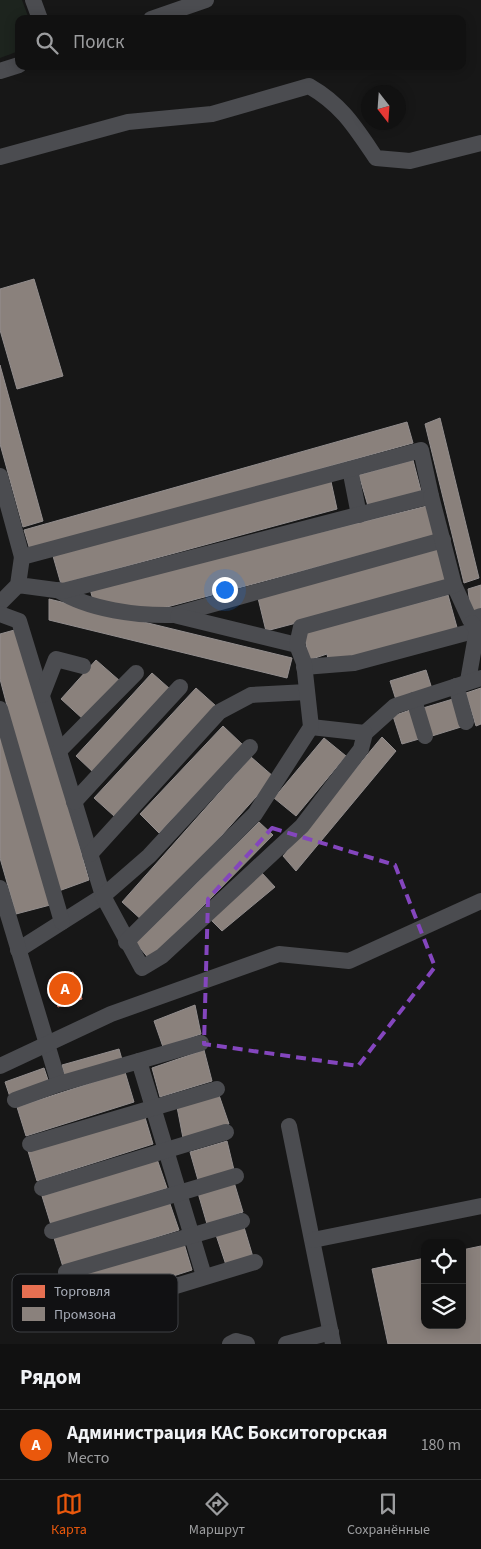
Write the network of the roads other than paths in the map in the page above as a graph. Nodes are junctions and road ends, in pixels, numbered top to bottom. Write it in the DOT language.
graph roads {
  1 [pos="33,0"];
  2 [pos="206,0"];
  3 [pos="39,15"];
  4 [pos="163,15"];
  5 [pos="15,65"];
  6 [pos="0,71"];
  7 [pos="481,143"];
  8 [pos="0,157"];
  9 [pos="350,469"];
  10 [pos="0,476"];
  11 [pos="431,496"];
  12 [pos="358,515"];
  13 [pos="442,540"];
  14 [pos="22,557"];
  15 [pos="18,585"];
  16 [pos="454,585"];
  17 [pos="58,590"];
  18 [pos="0,604"];
  19 [pos="0,614"];
  20 [pos="175,615"];
  21 [pos="476,622"];
  22 [pos="297,645"];
  23 [pos="83,666"];
  24 [pos="304,667"];
  25 [pos="136,673"];
  26 [pos="468,682"];
  27 [pos="180,687"];
  28 [pos="307,692"];
  29 [pos="42,695"];
  30 [pos="414,700"];
  31 [pos="0,709"];
  32 [pos="466,722"];
  33 [pos="311,727"];
  34 [pos="365,733"];
  35 [pos="425,736"];
  36 [pos="250,747"];
  37 [pos="59,751"];
  38 [pos="74,802"];
  39 [pos="90,854"];
  40 [pos="0,888"];
  41 [pos="103,896"];
  42 [pos="481,901"];
  43 [pos="62,922"];
  44 [pos="126,942"];
  45 [pos="18,950"];
  46 [pos="201,1043"];
  47 [pos="46,1046"];
  48 [pos="139,1061"];
  49 [pos="0,1066"];
  50 [pos="59,1084"];
  51 [pos="217,1089"];
  52 [pos="15,1100"];
  53 [pos="152,1106"];
  54 [pos="289,1126"];
  55 [pos="226,1132"];
  56 [pos="30,1144"];
  57 [pos="166,1150"];
  58 [pos="236,1176"];
  59 [pos="42,1188"];
  60 [pos="179,1193"];
  61 [pos="481,1206"];
  62 [pos="242,1221"];
  63 [pos="52,1231"];
  64 [pos="191,1234"];
  65 [pos="313,1240"];
  66 [pos="255,1262"];
  67 [pos="66,1272"];
  68 [pos="204,1276"];
  69 [pos="178,1284"];
  70 [pos="332,1338"];
  71 [pos="230,1344"];
  72 [pos="247,1344"];
  73 [pos="286,1344"];
  1 -- 3 [label="street"];
  2 -- 4 [label="street"];
  5 -- 6 [label="street"];
  7 -- 8 [label="street"];
  9 -- 11 [label="street"];
  9 -- 12 [label="street"];
  9 -- 14 [label="street"];
  10 -- 14 [label="street"];
  11 -- 12 [label="street"];
  11 -- 13 [label="street"];
  12 -- 17 [label="street"];
  13 -- 16 [label="street"];
  13 -- 20 [label="street"];
  14 -- 15 [label="street"];
  15 -- 17 [label="street"];
  15 -- 18 [label="street"];
  16 -- 21 [label="street"];
  16 -- 22 [label="street"];
  17 -- 20 [label="street"];
  19 -- 29 [label="street"];
  20 -- 22 [label="street"];
  21 -- 24 [label="street"];
  21 -- 26 [label="street"];
  22 -- 24 [label="street"];
  23 -- 29 [label="street"];
  24 -- 28 [label="street"];
  25 -- 37 [label="street"];
  26 -- 30 [label="street"];
  26 -- 32 [label="street"];
  27 -- 38 [label="street"];
  28 -- 33 [label="street"];
  28 -- 39 [label="street"];
  29 -- 37 [label="street"];
  30 -- 34 [label="street"];
  30 -- 35 [label="street"];
  31 -- 43 [label="street"];
  33 -- 34 [label="street"];
  33 -- 44 [label="street"];
  34 -- 44 [label="street"];
  36 -- 41 [label="street"];
  37 -- 38 [label="street"];
  38 -- 39 [label="street"];
  39 -- 41 [label="street"];
  40 -- 45 [label="street"];
  41 -- 43 [label="street"];
  41 -- 44 [label="street"];
  42 -- 47 [label="street"];
  43 -- 45 [label="street"];
  45 -- 47 [label="street"];
  46 -- 48 [label="street"];
  47 -- 49 [label="street"];
  47 -- 50 [label="street"];
  48 -- 50 [label="street"];
  48 -- 53 [label="street"];
  50 -- 52 [label="street"];
  51 -- 53 [label="street"];
  53 -- 56 [label="street"];
  53 -- 57 [label="street"];
  54 -- 65 [label="street"];
  55 -- 57 [label="street"];
  57 -- 59 [label="street"];
  57 -- 60 [label="street"];
  58 -- 60 [label="street"];
  60 -- 63 [label="street"];
  60 -- 64 [label="street"];
  61 -- 65 [label="street"];
  62 -- 64 [label="street"];
  64 -- 67 [label="street"];
  64 -- 68 [label="street"];
  65 -- 70 [label="street"];
  66 -- 68 [label="street"];
  68 -- 69 [label="street"];
  70 -- 73 [label="street"];
  71 -- 72 [label="street"];
}
